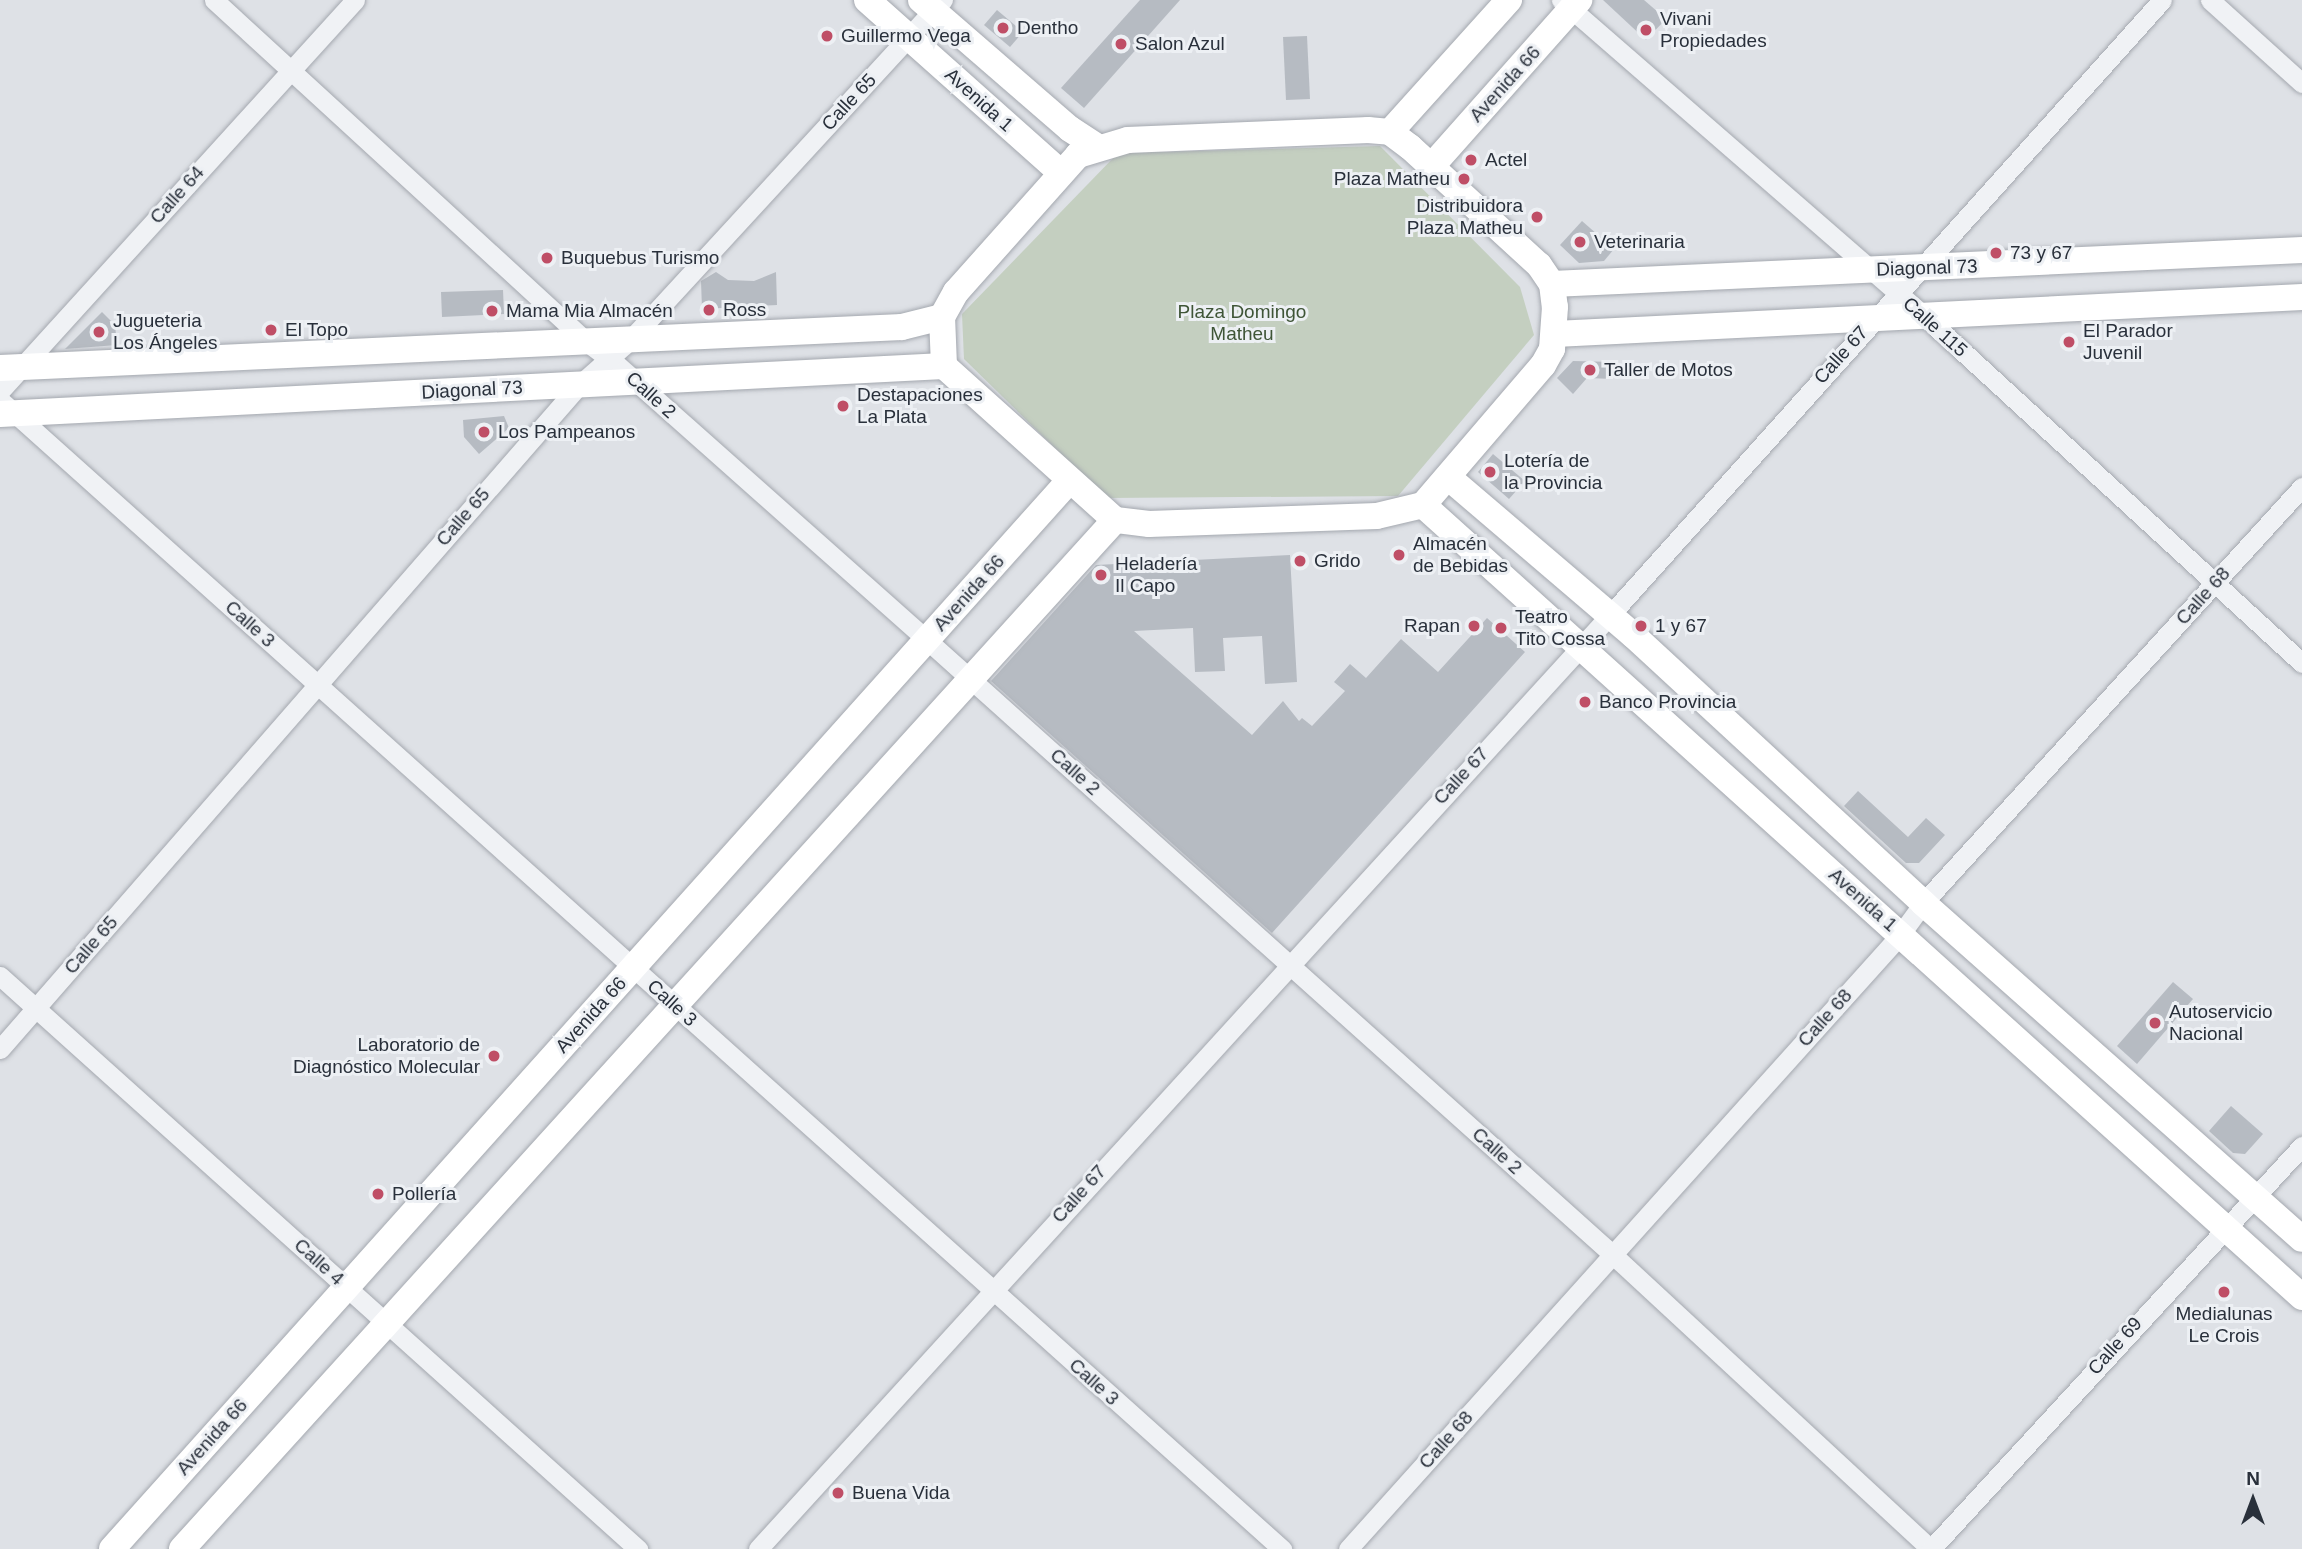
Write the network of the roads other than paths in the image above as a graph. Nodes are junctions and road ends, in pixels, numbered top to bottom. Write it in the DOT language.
graph roads {
  1 [pos="214,0"];
  2 [pos="355,0"];
  3 [pos="867,0"];
  4 [pos="1509,0"];
  5 [pos="2162,0"];
  6 [pos="2210,0"];
  7 [pos="1571,3"];
  8 [pos="932,4"];
  9 [pos="908,37"];
  10 [pos="292,69"];
  11 [pos="2302,83"];
  12 [pos="1390,132"];
  13 [pos="1096,146"];
  14 [pos="1430,168"];
  15 [pos="1060,172"];
  16 [pos="2302,250"];
  17 [pos="1918,269"];
  18 [pos="1872,270"];
  19 [pos="1552,284"];
  20 [pos="1897,293"];
  21 [pos="2302,297"];
  22 [pos="1924,316"];
  23 [pos="942,317"];
  24 [pos="1873,318"];
  25 [pos="1555,334"];
  26 [pos="629,341"];
  27 [pos="598,351"];
  28 [pos="944,366"];
  29 [pos="10,367"];
  30 [pos="636,382"];
  31 [pos="580,384"];
  32 [pos="0,391"];
  33 [pos="5,409"];
  34 [pos="1448,477"];
  35 [pos="1069,481"];
  36 [pos="2302,487"];
  37 [pos="1423,505"];
  38 [pos="1115,520"];
  39 [pos="2212,585"];
  40 [pos="1610,615"];
  41 [pos="927,640"];
  42 [pos="1582,644"];
  43 [pos="2302,663"];
  44 [pos="970,678"];
  45 [pos="317,684"];
  46 [pos="1923,903"];
  47 [pos="1900,935"];
  48 [pos="1288,964"];
  49 [pos="633,968"];
  50 [pos="0,976"];
  51 [pos="673,1004"];
  52 [pos="37,1009"];
  53 [pos="0,1049"];
  54 [pos="2302,1146"];
  55 [pos="2253,1196"];
  56 [pos="2223,1227"];
  57 [pos="2302,1240"];
  58 [pos="1612,1254"];
  59 [pos="347,1287"];
  60 [pos="992,1291"];
  61 [pos="2302,1297"];
  62 [pos="385,1321"];
  63 [pos="112,1549"];
  64 [pos="182,1549"];
  65 [pos="638,1549"];
  66 [pos="758,1549"];
  67 [pos="1282,1549"];
  68 [pos="1348,1549"];
  69 [pos="1931,1549"];
  1 -- 10 [label="street, Calle 2"];
  2 -- 10 [label="street, Calle 64"];
  3 -- 9 [label="main road, Avenida 1"];
  4 -- 12 [label="main road"];
  5 -- 17 [label="street, Calle 67"];
  6 -- 11 [label="street"];
  7 -- 14 [label="main road, Avenida 66"];
  7 -- 18 [label="street, Calle 115"];
  8 -- 9 [label="street, Calle 65"];
  8 -- 13 [label="main road, Avenida 1"];
  9 -- 15 [label="main road, Avenida 1"];
  9 -- 26 [label="street, Calle 65"];
  10 -- 27 [label="street, Calle 2"];
  10 -- 29 [label="street, Calle 64"];
  12 -- 13 [label="main road"];
  12 -- 14 [label="main road"];
  13 -- 15 [label="main road"];
  14 -- 19 [label="main road"];
  15 -- 23 [label="main road"];
  16 -- 17 [label="main road, Diagonal 73"];
  17 -- 18 [label="main road, Diagonal 73"];
  17 -- 20 [label="street, Calle 67"];
  18 -- 19 [label="main road, Diagonal 73"];
  18 -- 20 [label="street, Calle 115"];
  19 -- 25 [label="main road"];
  20 -- 22 [label="street, Calle 115"];
  20 -- 24 [label="street, Calle 67"];
  21 -- 22 [label="main road"];
  22 -- 24 [label="main road"];
  22 -- 39 [label="street, Calle 115"];
  23 -- 26 [label="main road"];
  23 -- 28 [label="main road"];
  24 -- 25 [label="main road"];
  24 -- 40 [label="street, Calle 67"];
  25 -- 34 [label="main road"];
  26 -- 27 [label="main road"];
  27 -- 29 [label="main road"];
  27 -- 30 [label="street, Calle 2"];
  27 -- 31 [label="street, Calle 65"];
  28 -- 30 [label="main road, Diagonal 73"];
  28 -- 35 [label="main road"];
  29 -- 32 [label="street, Calle 64"];
  30 -- 31 [label="main road, Diagonal 73"];
  30 -- 41 [label="street, Calle 2"];
  31 -- 33 [label="main road, Diagonal 73"];
  31 -- 45 [label="street, Calle 65"];
  33 -- 45 [label="street, Calle 3"];
  34 -- 37 [label="main road"];
  34 -- 40 [label="main road, Avenida 1"];
  35 -- 38 [label="main road"];
  35 -- 41 [label="main road, Avenida 66"];
  36 -- 39 [label="street, Calle 68"];
  37 -- 38 [label="main road"];
  37 -- 42 [label="main road, Avenida 1"];
  38 -- 44 [label="main road"];
  39 -- 43 [label="street, Calle 115"];
  39 -- 46 [label="street, Calle 68"];
  40 -- 42 [label="street, Calle 67"];
  40 -- 46 [label="main road, Avenida 1"];
  41 -- 44 [label="street, Calle 2"];
  41 -- 49 [label="main road, Avenida 66"];
  42 -- 47 [label="main road, Avenida 1"];
  42 -- 48 [label="street, Calle 67"];
  44 -- 48 [label="street, Calle 2"];
  44 -- 51 [label="main road"];
  45 -- 49 [label="street, Calle 3"];
  45 -- 52 [label="street, Calle 65"];
  46 -- 47 [label="street, Calle 68"];
  46 -- 55 [label="main road, Avenida 1"];
  47 -- 56 [label="main road, Avenida 1"];
  47 -- 58 [label="street, Calle 68"];
  48 -- 58 [label="street, Calle 2"];
  48 -- 60 [label="street, Calle 67"];
  49 -- 51 [label="street, Calle 3"];
  49 -- 59 [label="main road, Avenida 66"];
  50 -- 52 [label="street, Calle 4"];
  51 -- 60 [label="street, Calle 3"];
  51 -- 62 [label="main road"];
  52 -- 53 [label="street, Calle 65"];
  52 -- 59 [label="street, Calle 4"];
  54 -- 55 [label="street, Calle 69"];
  55 -- 56 [label="street, Calle 69"];
  55 -- 57 [label="main road, Avenida 1"];
  56 -- 61 [label="main road, Avenida 1"];
  56 -- 69 [label="street, Calle 69"];
  58 -- 68 [label="street, Calle 68"];
  58 -- 69 [label="street, Calle 2"];
  59 -- 62 [label="street, Calle 4"];
  59 -- 63 [label="main road, Avenida 66"];
  60 -- 66 [label="street, Calle 67"];
  60 -- 67 [label="street, Calle 3"];
  62 -- 64 [label="main road"];
  62 -- 65 [label="street, Calle 4"];
}
